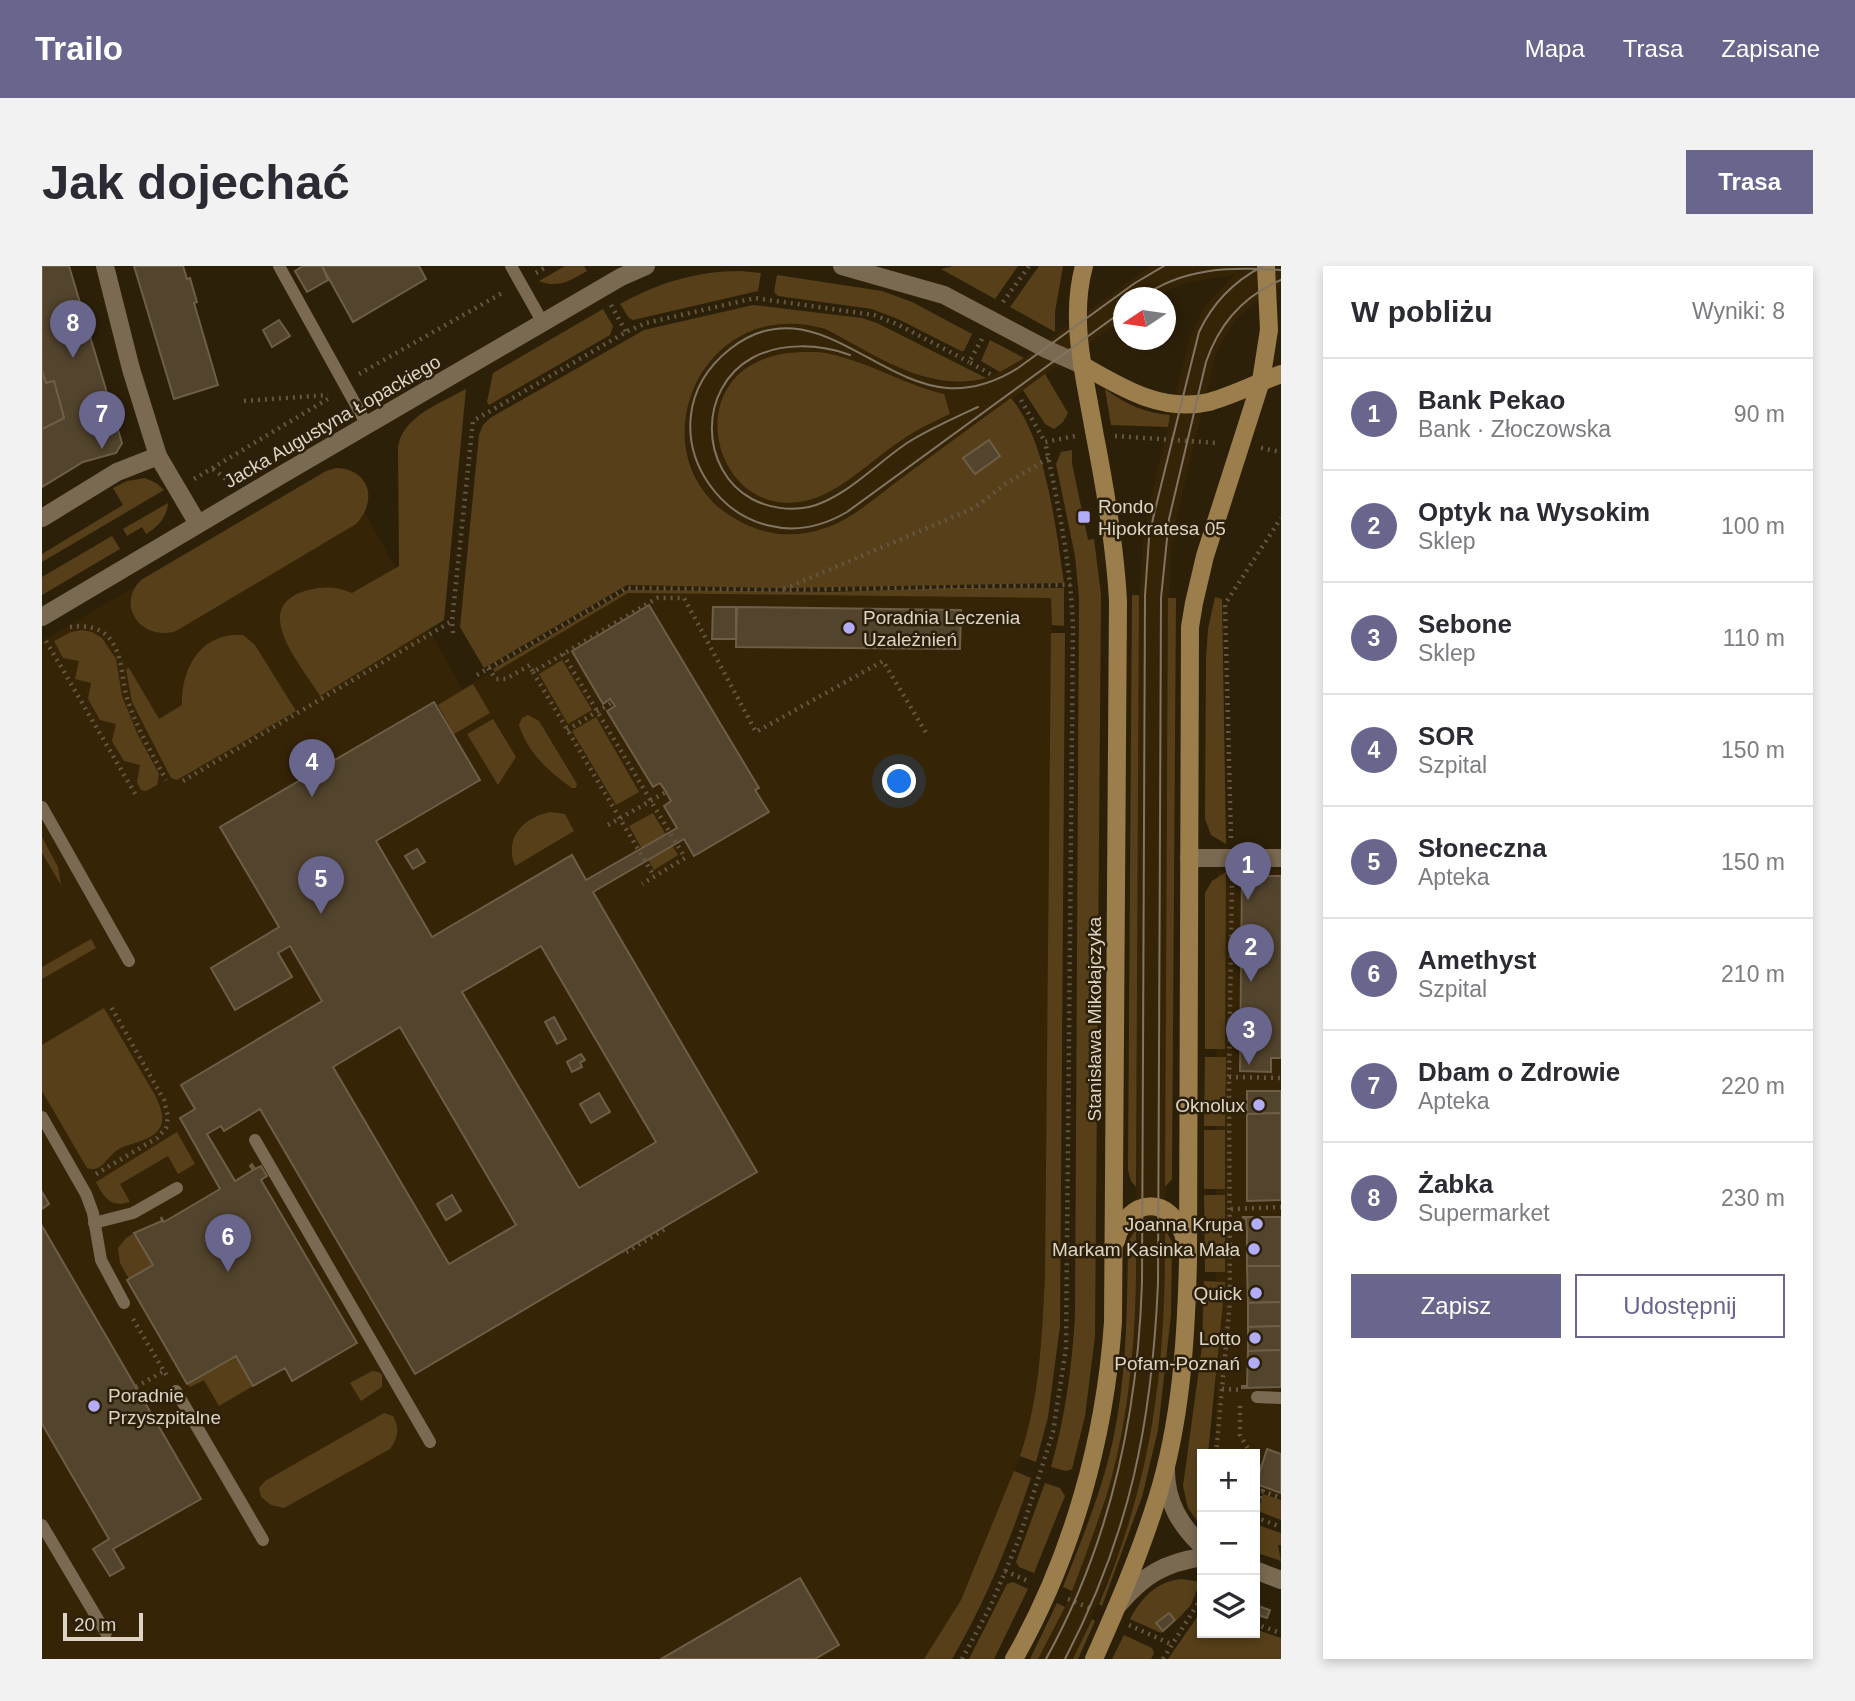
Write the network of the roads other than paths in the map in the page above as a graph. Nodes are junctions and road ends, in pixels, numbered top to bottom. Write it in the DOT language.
graph roads {
  1 [pos="105,266"];
  2 [pos="279,266"];
  3 [pos="510,266"];
  4 [pos="646,266"];
  5 [pos="1084,266"];
  6 [pos="1266,266"];
  7 [pos="854,267"];
  8 [pos="543,323"];
  9 [pos="1082,365"];
  10 [pos="1281,374"];
  11 [pos="1261,381"];
  12 [pos="367,425"];
  13 [pos="158,456"];
  14 [pos="42,518"];
  15 [pos="198,524"];
  16 [pos="42,617"];
  17 [pos="42,807"];
  18 [pos="1189,858"];
  19 [pos="1281,858"];
  20 [pos="129,961"];
  21 [pos="42,1117"];
  22 [pos="255,1140"];
  23 [pos="177,1188"];
  24 [pos="94,1223"];
  25 [pos="1114,1256"];
  26 [pos="1188,1261"];
  27 [pos="124,1303"];
  28 [pos="176,1391"];
  29 [pos="1257,1397"];
  30 [pos="1281,1398"];
  31 [pos="429,1442"];
  32 [pos="1166,1464"];
  33 [pos="42,1525"];
  34 [pos="263,1540"];
  35 [pos="1197,1540"];
  36 [pos="1197,1558"];
  37 [pos="1260,1572"];
  38 [pos="1281,1580"];
  39 [pos="1109,1610"];
  40 [pos="106,1633"];
  41 [pos="1014,1659"];
  42 [pos="1094,1659"];
  1 -- 13 [label="street"];
  2 -- 12 [label="lane"];
  3 -- 8 [label="lane"];
  4 -- 8 [label="street, Jacka Augustyna Łopackiego"];
  5 -- 9 [label="street, Stanisława Mikołajczyka"];
  6 -- 11 [label="street"];
  7 -- 9 [label="street"];
  8 -- 12 [label="street, Jacka Augustyna Łopackiego"];
  9 -- 11 [label="street"];
  9 -- 25 [label="street, Stanisława Mikołajczyka"];
  10 -- 11 [label="street"];
  11 -- 18 [label="street"];
  12 -- 15 [label="street, Jacka Augustyna Łopackiego"];
  13 -- 14 [label="street"];
  13 -- 15 [label="street"];
  15 -- 16 [label="street, Jacka Augustyna Łopackiego"];
  17 -- 20 [label="lane"];
  18 -- 19 [label="street"];
  18 -- 26 [label="street"];
  21 -- 24 [label="lane"];
  22 -- 31 [label="lane"];
  23 -- 24 [label="lane"];
  24 -- 27 [label="lane"];
  25 -- 26 [label="street"];
  25 -- 41 [label="street, Stanisława Mikołajczyka"];
  26 -- 32 [label="street"];
  28 -- 34 [label="lane"];
  29 -- 30 [label="lane"];
  32 -- 35 [label="street"];
  32 -- 39 [label="street"];
  33 -- 40 [label="lane"];
  36 -- 39 [label="street"];
  37 -- 38 [label="street"];
  39 -- 42 [label="street"];
}
